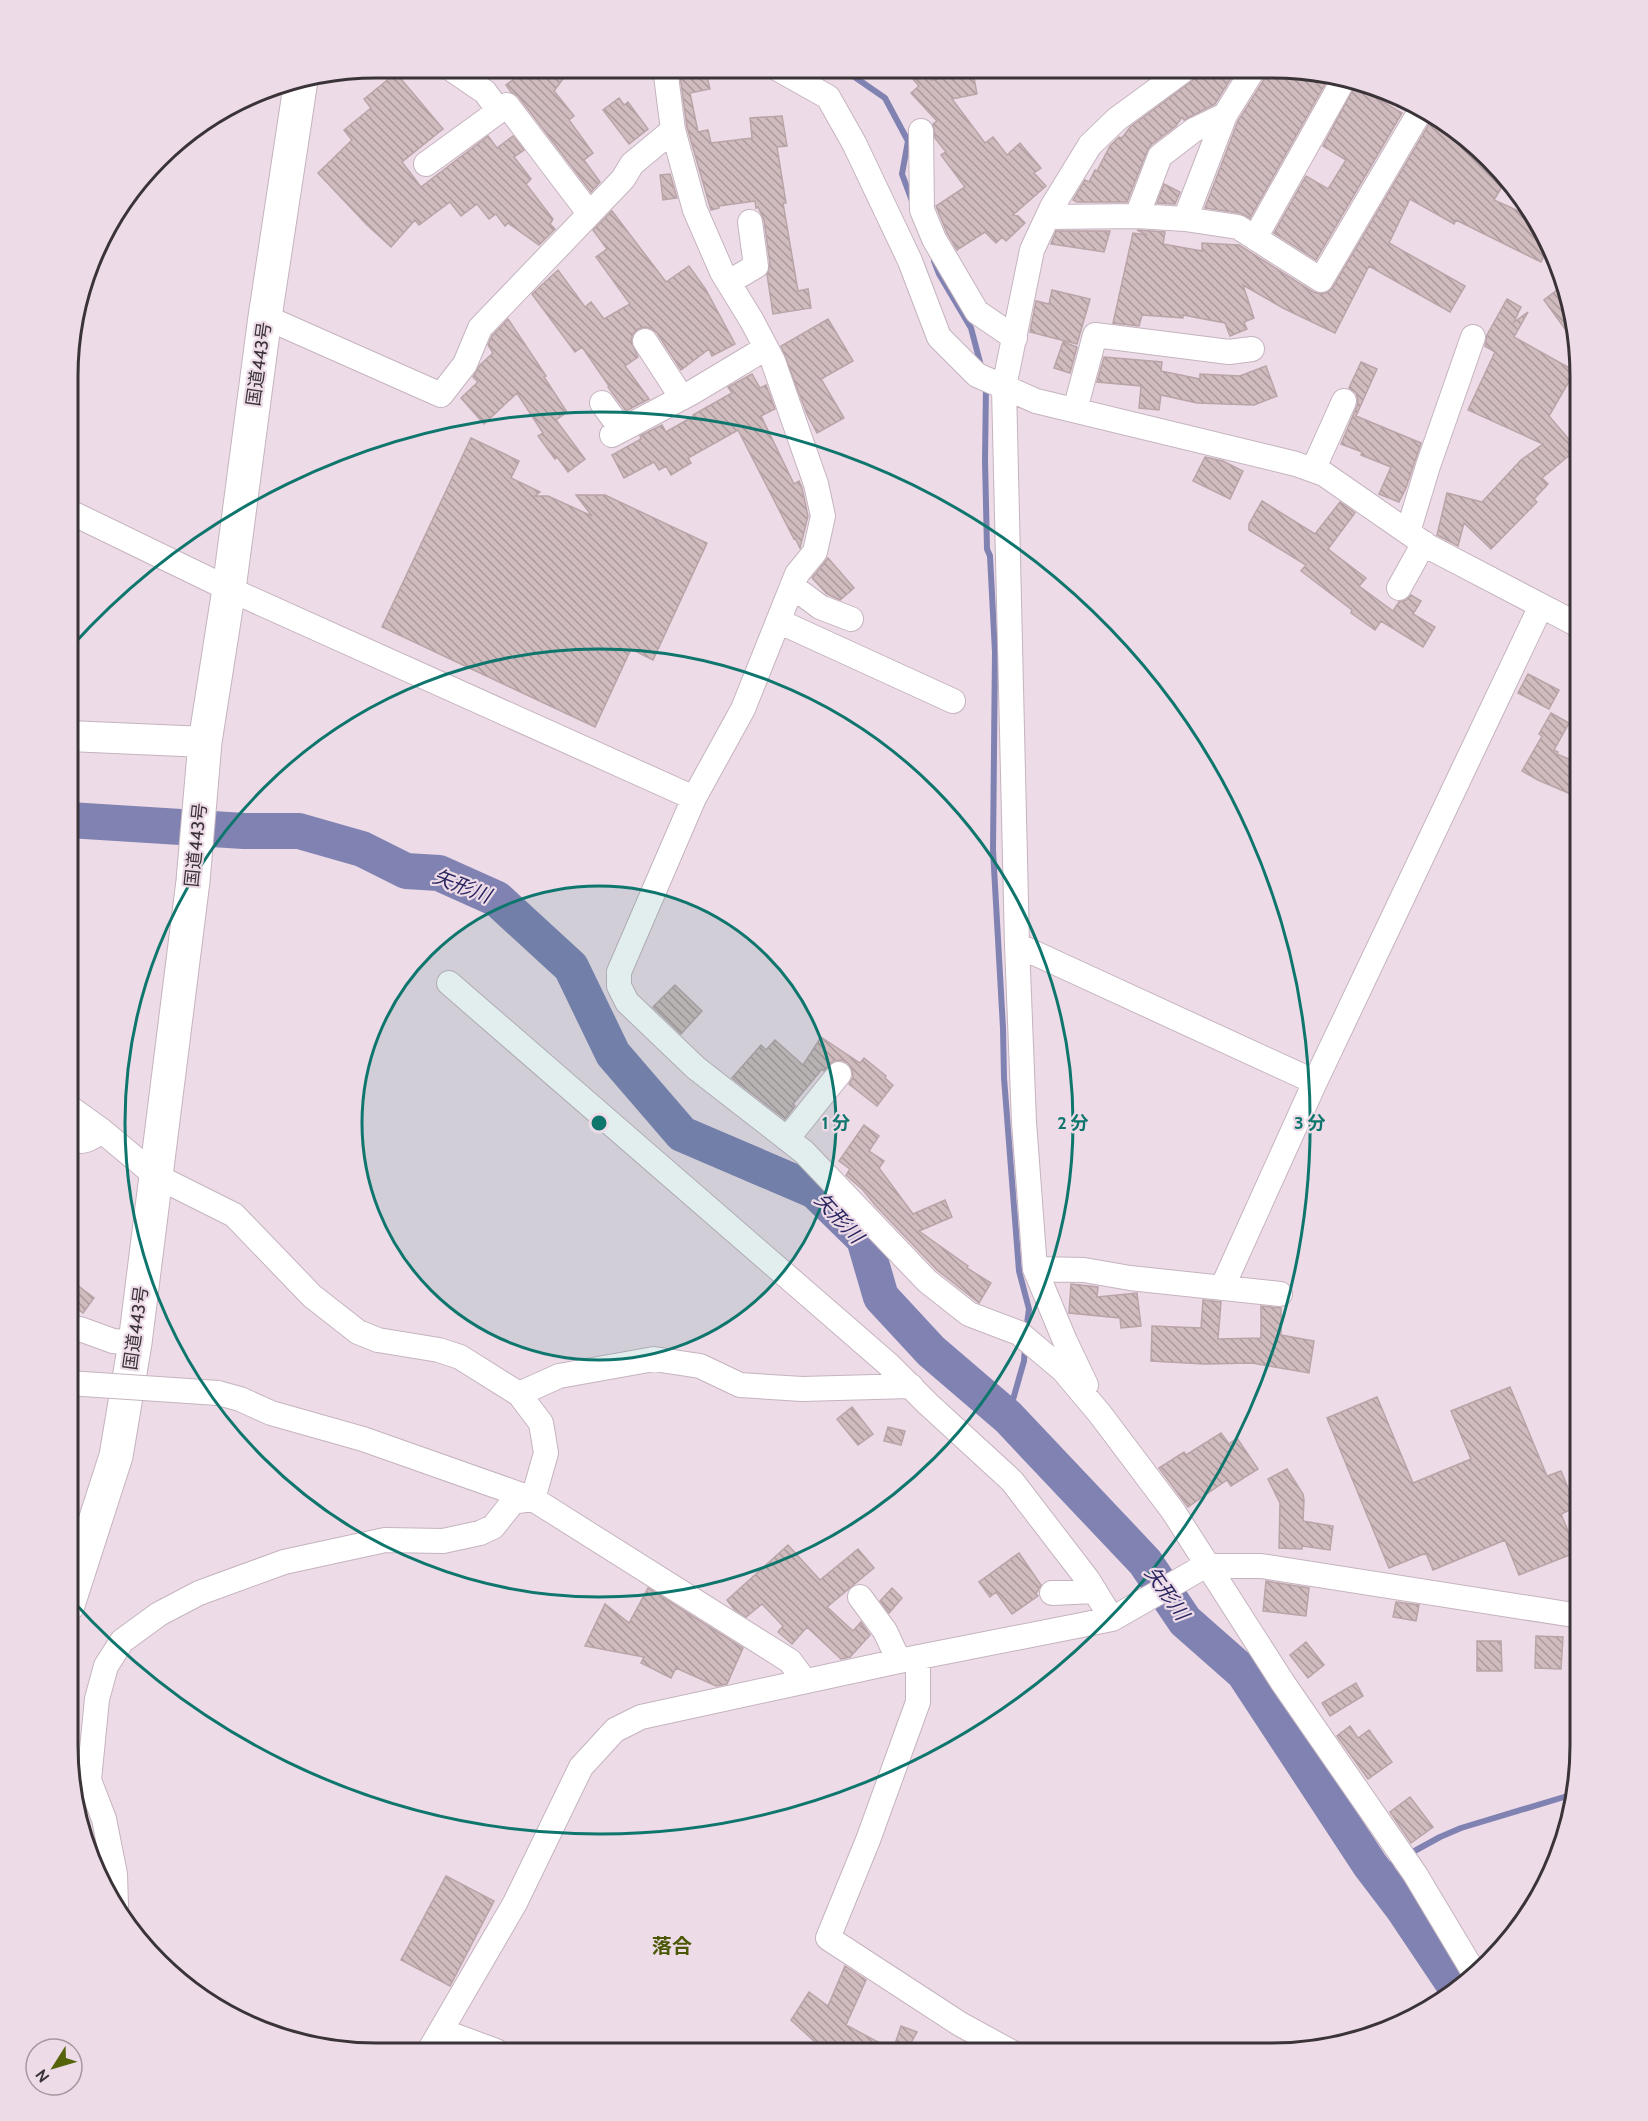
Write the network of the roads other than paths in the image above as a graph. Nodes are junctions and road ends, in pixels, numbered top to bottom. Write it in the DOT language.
graph roads {
  1 [pos="465,78"];
  2 [pos="666,78"];
  3 [pos="794,78"];
  4 [pos="1173,78"];
  5 [pos="1248,78"];
  6 [pos="1340,86"];
  7 [pos="297,89"];
  8 [pos="499,111"];
  9 [pos="1225,115"];
  10 [pos="1417,116"];
  11 [pos="673,130"];
  12 [pos="921,131"];
  13 [pos="426,164"];
  14 [pos="589,213"];
  15 [pos="1137,216"];
  16 [pos="1048,217"];
  17 [pos="1185,219"];
  18 [pos="750,222"];
  19 [pos="1254,238"];
  20 [pos="729,282"];
  21 [pos="265,317"];
  22 [pos="1015,338"];
  23 [pos="1473,338"];
  24 [pos="645,341"];
  25 [pos="766,348"];
  26 [pos="1252,349"];
  27 [pos="1477,365"];
  28 [pos="1004,387"];
  29 [pos="682,398"];
  30 [pos="1344,401"];
  31 [pos="602,403"];
  32 [pos="1075,410"];
  33 [pos="1313,470"];
  34 [pos="78,516"];
  35 [pos="1416,538"];
  36 [pos="792,586"];
  37 [pos="229,588"];
  38 [pos="1399,588"];
  39 [pos="1541,606"];
  40 [pos="851,619"];
  41 [pos="778,621"];
  42 [pos="1570,621"];
  43 [pos="953,701"];
  44 [pos="78,735"];
  45 [pos="205,742"];
  46 [pos="694,798"];
  47 [pos="1017,945"];
  48 [pos="449,983"];
  49 [pos="839,1074"];
  50 [pos="1315,1082"];
  51 [pos="78,1113"];
  52 [pos="101,1130"];
  53 [pos="787,1139"];
  54 [pos="78,1141"];
  55 [pos="156,1176"];
  56 [pos="1035,1269"];
  57 [pos="1222,1288"];
  58 [pos="1280,1294"];
  59 [pos="78,1329"];
  60 [pos="135,1343"];
  61 [pos="78,1384"];
  62 [pos="911,1386"];
  63 [pos="519,1394"];
  64 [pos="1100,1414"];
  65 [pos="533,1499"];
  66 [pos="1202,1569"];
  67 [pos="78,1574"];
  68 [pos="1095,1591"];
  69 [pos="1052,1593"];
  70 [pos="860,1597"];
  71 [pos="1570,1614"];
  72 [pos="1118,1616"];
  73 [pos="908,1659"];
  74 [pos="805,1681"];
  75 [pos="115,1889"];
  76 [pos="1471,1967"];
  77 [pos="442,2031"];
  78 [pos="434,2043"];
  79 [pos="474,2043"];
  80 [pos="995,2043"];
  1 -- 8 [label="street"];
  2 -- 11 [label="street"];
  3 -- 28 [label="street"];
  4 -- 16 [label="street"];
  5 -- 9 [label="street"];
  6 -- 19 [label="street"];
  7 -- 21 [label="highway, 国道443号"];
  8 -- 13 [label="street"];
  8 -- 14 [label="street"];
  9 -- 15 [label="street"];
  9 -- 17 [label="street"];
  10 -- 19 [label="street"];
  11 -- 14 [label="street"];
  11 -- 20 [label="street"];
  12 -- 22 [label="street"];
  14 -- 21 [label="street"];
  15 -- 16 [label="street"];
  15 -- 17 [label="street"];
  16 -- 22 [label="street"];
  17 -- 19 [label="street"];
  18 -- 20 [label="street"];
  20 -- 25 [label="street"];
  21 -- 37 [label="highway, 国道443号"];
  22 -- 28 [label="street"];
  23 -- 35 [label="street"];
  24 -- 29 [label="street"];
  25 -- 29 [label="street"];
  25 -- 36 [label="street"];
  26 -- 32 [label="street"];
  27 -- 35 [label="street"];
  28 -- 32 [label="street"];
  28 -- 47 [label="street"];
  29 -- 31 [label="street"];
  30 -- 33 [label="street"];
  32 -- 33 [label="street"];
  33 -- 35 [label="street"];
  34 -- 37 [label="street"];
  35 -- 38 [label="street"];
  35 -- 39 [label="street"];
  36 -- 40 [label="street"];
  36 -- 41 [label="street"];
  37 -- 45 [label="highway, 国道443号"];
  37 -- 46 [label="street"];
  39 -- 42 [label="street"];
  39 -- 50 [label="street"];
  41 -- 43 [label="street"];
  41 -- 46 [label="street"];
  44 -- 45 [label="main road"];
  45 -- 55 [label="highway, 国道443号"];
  46 -- 53 [label="street"];
  47 -- 50 [label="street"];
  47 -- 56 [label="street"];
  48 -- 62 [label="street"];
  49 -- 53 [label="street"];
  50 -- 57 [label="street"];
  51 -- 52 [label="street"];
  52 -- 54 [label="street"];
  52 -- 55 [label="street"];
  53 -- 64 [label="street"];
  55 -- 60 [label="highway, 国道443号"];
  55 -- 63 [label="street"];
  56 -- 57 [label="street"];
  56 -- 64 [label="street"];
  57 -- 58 [label="street"];
  59 -- 60 [label="street"];
  60 -- 67 [label="highway, 国道443号"];
  61 -- 65 [label="street, bridge"];
  62 -- 63 [label="street"];
  62 -- 68 [label="street"];
  63 -- 65 [label="street"];
  64 -- 66 [label="street"];
  65 -- 74 [label="street"];
  65 -- 75 [label="street"];
  66 -- 71 [label="street"];
  66 -- 72 [label="street"];
  66 -- 76 [label="street"];
  68 -- 69 [label="street"];
  68 -- 72 [label="street"];
  70 -- 73 [label="street"];
  72 -- 73 [label="street"];
  73 -- 74 [label="street"];
  73 -- 80 [label="street"];
  74 -- 77 [label="street"];
  77 -- 78 [label="street"];
  77 -- 79 [label="street"];
}
